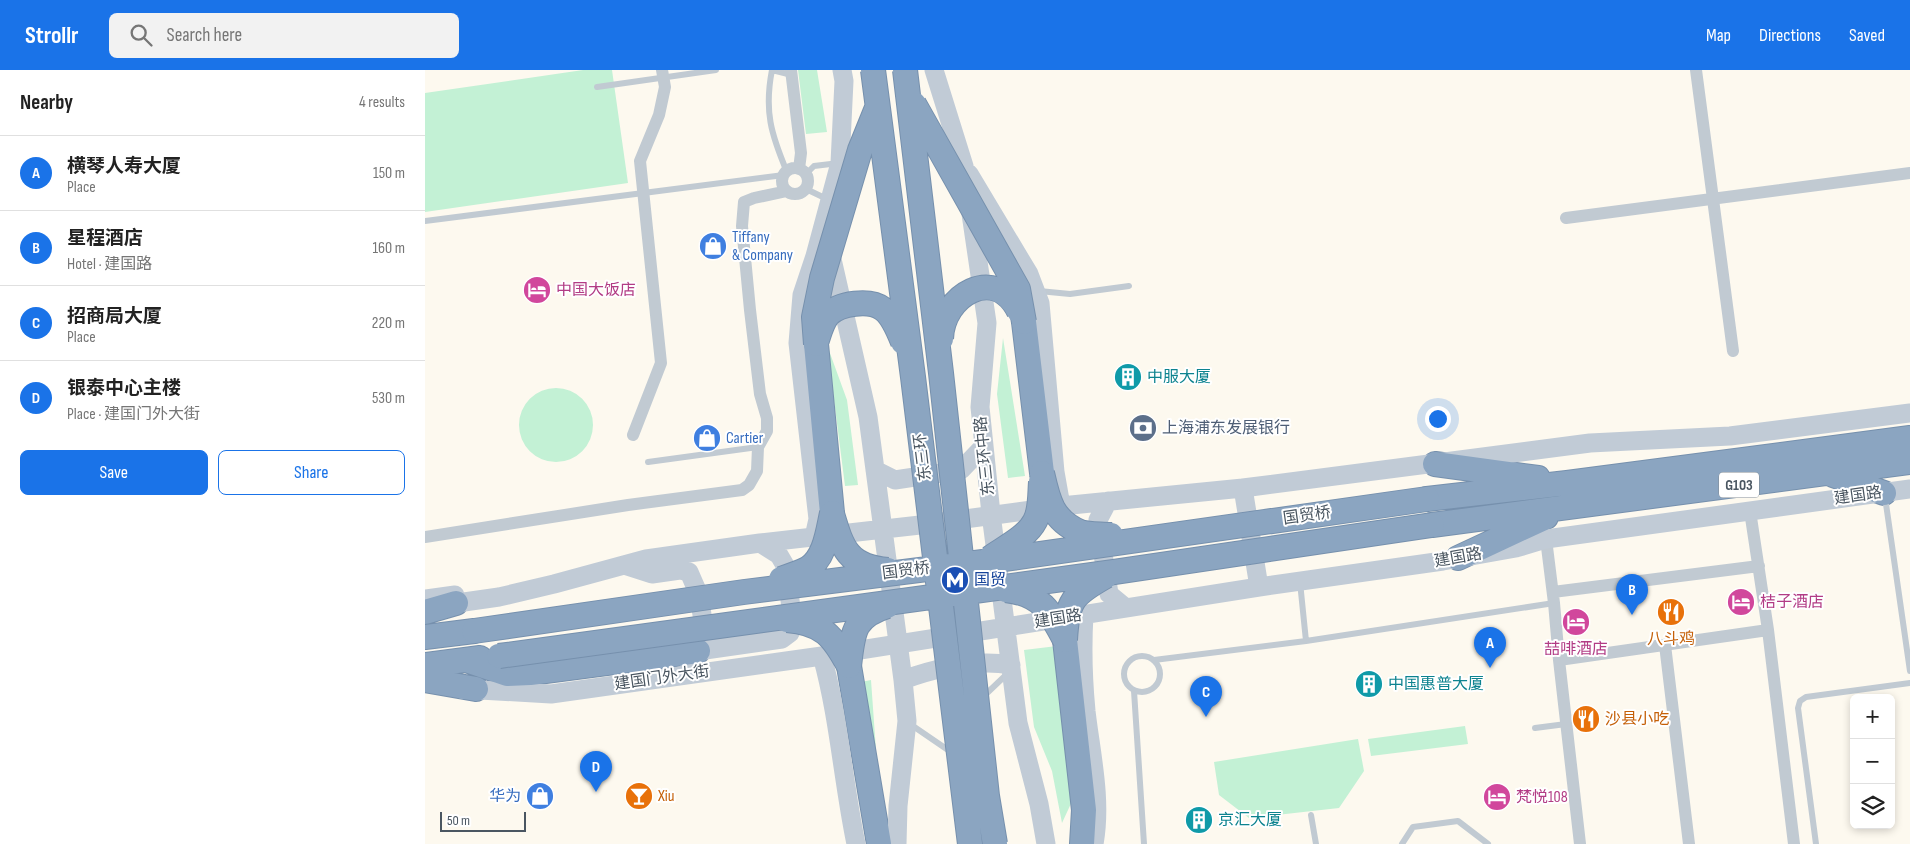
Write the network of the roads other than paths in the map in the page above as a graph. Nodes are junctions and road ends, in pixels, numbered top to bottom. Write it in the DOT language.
graph roads {
  1 [pos="716,70"];
  2 [pos="772,70"];
  3 [pos="842,70"];
  4 [pos="873,70"];
  5 [pos="905,70"];
  6 [pos="934,70"];
  7 [pos="1696,70"];
  8 [pos="792,72"];
  9 [pos="663,74"];
  10 [pos="597,87"];
  11 [pos="909,94"];
  12 [pos="878,106"];
  13 [pos="840,163"];
  14 [pos="964,166"];
  15 [pos="794,172"];
  16 [pos="1910,173"];
  17 [pos="805,189"];
  18 [pos="787,191"];
  19 [pos="644,192"];
  20 [pos="1713,199"];
  21 [pos="830,200"];
  22 [pos="1566,218"];
  23 [pos="425,221"];
  24 [pos="824,224"];
  25 [pos="1129,286"];
  26 [pos="1036,292"];
  27 [pos="1024,322"];
  28 [pos="816,344"];
  29 [pos="1733,351"];
  30 [pos="941,373"];
  31 [pos="913,377"];
  32 [pos="1910,413"];
  33 [pos="633,435"];
  34 [pos="1910,438"];
  35 [pos="984,446"];
  36 [pos="758,447"];
  37 [pos="1492,456"];
  38 [pos="648,462"];
  39 [pos="1910,462"];
  40 [pos="1435,464"];
  41 [pos="875,470"];
  42 [pos="1042,473"];
  43 [pos="1826,473"];
  44 [pos="1600,479"];
  45 [pos="1567,483"];
  46 [pos="1243,488"];
  47 [pos="1910,489"];
  48 [pos="1884,492"];
  49 [pos="1108,501"];
  50 [pos="1061,506"];
  51 [pos="1568,507"];
  52 [pos="1751,511"];
  53 [pos="832,513"];
  54 [pos="991,514"];
  55 [pos="1432,525"];
  56 [pos="882,529"];
  57 [pos="425,537"];
  58 [pos="813,537"];
  59 [pos="1152,538"];
  60 [pos="1546,539"];
  61 [pos="760,543"];
  62 [pos="1458,558"];
  63 [pos="983,562"];
  64 [pos="624,565"];
  65 [pos="1759,566"];
  66 [pos="906,571"];
  67 [pos="1114,572"];
  68 [pos="1300,581"];
  69 [pos="1259,587"];
  70 [pos="987,588"];
  71 [pos="744,592"];
  72 [pos="499,597"];
  73 [pos="1553,597"];
  74 [pos="425,599"];
  75 [pos="906,599"];
  76 [pos="456,603"];
  77 [pos="425,608"];
  78 [pos="1126,608"];
  79 [pos="425,612"];
  80 [pos="1084,615"];
  81 [pos="766,618"];
  82 [pos="1007,628"];
  83 [pos="1768,630"];
  84 [pos="425,637"];
  85 [pos="1065,640"];
  86 [pos="1305,641"];
  87 [pos="898,644"];
  88 [pos="1665,645"];
  89 [pos="698,651"];
  90 [pos="822,656"];
  91 [pos="466,660"];
  92 [pos="1154,660"];
  93 [pos="1559,660"];
  94 [pos="425,665"];
  95 [pos="849,666"];
  96 [pos="1011,668"];
  97 [pos="1910,671"];
  98 [pos="659,678"];
  99 [pos="425,680"];
  100 [pos="903,680"];
  101 [pos="1910,683"];
  102 [pos="477,689"];
  103 [pos="425,690"];
  104 [pos="1134,691"];
  105 [pos="986,694"];
  106 [pos="968,696"];
  107 [pos="959,698"];
  108 [pos="941,700"];
  109 [pos="987,704"];
  110 [pos="907,721"];
  111 [pos="1565,724"];
  112 [pos="1535,728"];
  113 [pos="947,742"];
  114 [pos="948,750"];
  115 [pos="955,767"];
  116 [pos="985,800"];
  117 [pos="956,804"];
  118 [pos="1083,810"];
  119 [pos="1311,815"];
  120 [pos="878,843"];
  121 [pos="953,844"];
  122 [pos="970,844"];
  123 [pos="995,844"];
  124 [pos="1013,844"];
  125 [pos="1046,844"];
  126 [pos="1066,844"];
  127 [pos="1082,844"];
  128 [pos="1094,844"];
  129 [pos="1144,844"];
  130 [pos="1316,844"];
  131 [pos="1402,844"];
  132 [pos="1489,844"];
  133 [pos="1580,844"];
  134 [pos="1689,844"];
  135 [pos="1794,844"];
  136 [pos="1816,844"];
  1 -- 9 [label="lane"];
  2 -- 8 [label="lane"];
  2 -- 15 [label="lane"];
  3 -- 13 [label="street"];
  4 -- 12 [label="highway, 东三环, bridge"];
  5 -- 11 [label="highway, 东三环, bridge"];
  6 -- 14 [label="street, 东三环中路"];
  7 -- 20 [label="street"];
  8 -- 15 [label="street"];
  9 -- 10 [label="lane"];
  9 -- 19 [label="street"];
  11 -- 27 [label="highway, bridge"];
  11 -- 30 [label="highway, 东三环, bridge"];
  12 -- 28 [label="highway, bridge"];
  12 -- 31 [label="highway, 东三环, bridge"];
  13 -- 15 [label="lane"];
  13 -- 21 [label="street"];
  14 -- 26 [label="street"];
  14 -- 35 [label="street, 东三环中路"];
  15 -- 17 [label="street"];
  15 -- 18 [label="street"];
  15 -- 19 [label="lane"];
  16 -- 20 [label="street"];
  17 -- 18 [label="street"];
  17 -- 21 [label="lane"];
  18 -- 36 [label="street"];
  19 -- 23 [label="lane"];
  19 -- 33 [label="street"];
  20 -- 22 [label="street"];
  20 -- 29 [label="street"];
  21 -- 24 [label="street"];
  24 -- 41 [label="street"];
  24 -- 58 [label="street"];
  25 -- 26 [label="lane"];
  26 -- 50 [label="street"];
  27 -- 30 [label="highway, bridge"];
  27 -- 42 [label="highway"];
  28 -- 31 [label="highway, bridge"];
  28 -- 53 [label="highway"];
  30 -- 116 [label="highway, 东三环, bridge"];
  31 -- 115 [label="highway, 东三环, bridge"];
  32 -- 37 [label="street"];
  34 -- 44 [label="highway, G103"];
  35 -- 41 [label="street"];
  35 -- 54 [label="street, 东三环中路"];
  36 -- 38 [label="lane"];
  36 -- 57 [label="street"];
  37 -- 40 [label="street"];
  37 -- 44 [label="highway"];
  39 -- 43 [label="highway, 建国路 / G103"];
  40 -- 45 [label="highway"];
  40 -- 46 [label="street"];
  41 -- 56 [label="street"];
  42 -- 59 [label="highway, bridge"];
  42 -- 63 [label="highway, bridge"];
  43 -- 48 [label="highway"];
  43 -- 51 [label="highway, 建国路 / G103"];
  44 -- 45 [label="highway, G103"];
  45 -- 59 [label="highway, 国贸桥 / G103, bridge"];
  46 -- 49 [label="street"];
  46 -- 69 [label="street"];
  47 -- 48 [label="street, 建国路"];
  48 -- 52 [label="street, 建国路"];
  48 -- 97 [label="lane"];
  49 -- 50 [label="street"];
  49 -- 78 [label="street"];
  50 -- 54 [label="street"];
  51 -- 55 [label="highway, 建国路 / G103"];
  51 -- 62 [label="highway"];
  52 -- 60 [label="street, 建国路"];
  52 -- 65 [label="street"];
  53 -- 66 [label="highway, bridge"];
  53 -- 71 [label="highway, bridge"];
  54 -- 56 [label="street"];
  54 -- 82 [label="street, 东三环中路"];
  55 -- 67 [label="highway, 国贸桥 / G103, bridge"];
  56 -- 58 [label="street"];
  56 -- 87 [label="street"];
  58 -- 61 [label="street"];
  59 -- 63 [label="highway, 国贸桥 / G103, bridge"];
  60 -- 62 [label="street, 建国路"];
  60 -- 73 [label="street"];
  61 -- 64 [label="street"];
  61 -- 89 [label="street"];
  62 -- 68 [label="street, 建国路"];
  63 -- 66 [label="highway, 国贸桥 / G103, bridge"];
  64 -- 72 [label="street"];
  64 -- 89 [label="street"];
  65 -- 73 [label="street"];
  65 -- 83 [label="street"];
  66 -- 71 [label="highway, 国贸桥 / G103, bridge"];
  67 -- 70 [label="highway, 国贸桥 / G103, bridge"];
  67 -- 85 [label="highway, bridge"];
  68 -- 69 [label="street, 建国路"];
  68 -- 86 [label="lane"];
  69 -- 78 [label="street, 建国路"];
  70 -- 75 [label="highway, 国贸桥 / G103, bridge"];
  70 -- 85 [label="highway, bridge"];
  71 -- 84 [label="highway, 国贸桥 / G103, bridge"];
  72 -- 74 [label="street"];
  72 -- 76 [label="street"];
  73 -- 86 [label="lane"];
  73 -- 93 [label="street"];
  75 -- 81 [label="highway, 国贸桥 / G103, bridge"];
  75 -- 95 [label="highway, bridge"];
  76 -- 77 [label="street"];
  76 -- 79 [label="highway"];
  78 -- 80 [label="street, 建国路"];
  80 -- 82 [label="street, 建国路"];
  80 -- 128 [label="street"];
  81 -- 91 [label="highway, 国贸桥 / G103, bridge"];
  81 -- 95 [label="highway, bridge"];
  82 -- 87 [label="street, 建国路"];
  82 -- 96 [label="street, 东三环中路"];
  83 -- 88 [label="street"];
  83 -- 135 [label="street"];
  85 -- 118 [label="highway"];
  86 -- 92 [label="lane"];
  87 -- 90 [label="street, 建国门外大街"];
  87 -- 100 [label="street"];
  88 -- 93 [label="street"];
  88 -- 134 [label="street"];
  89 -- 91 [label="highway"];
  89 -- 98 [label="street"];
  90 -- 98 [label="street, 建国门外大街"];
  90 -- 120 [label="street"];
  91 -- 94 [label="highway, G103"];
  92 -- 104 [label="lane"];
  92 -- 104 [label="lane"];
  93 -- 111 [label="street"];
  95 -- 120 [label="highway"];
  96 -- 100 [label="street"];
  96 -- 105 [label="lane"];
  96 -- 125 [label="street, 东三环中路"];
  98 -- 102 [label="street, 建国门外大街"];
  99 -- 102 [label="highway"];
  100 -- 110 [label="street"];
  101 -- 136 [label="lane"];
  102 -- 103 [label="street, 建国门外大街"];
  104 -- 129 [label="lane"];
  105 -- 106 [label="lane"];
  105 -- 109 [label="lane"];
  107 -- 108 [label="lane"];
  110 -- 114 [label="lane"];
  110 -- 120 [label="street"];
  111 -- 112 [label="lane"];
  111 -- 133 [label="street"];
  113 -- 114 [label="lane"];
  114 -- 115 [label="lane"];
  115 -- 121 [label="highway, bridge"];
  115 -- 122 [label="highway, 东三环, bridge"];
  116 -- 117 [label="lane"];
  116 -- 123 [label="highway, 东三环, bridge"];
  116 -- 124 [label="highway, bridge"];
  118 -- 126 [label="highway"];
  118 -- 127 [label="highway"];
  119 -- 130 [label="lane"];
  131 -- 132 [label="lane"];
}
